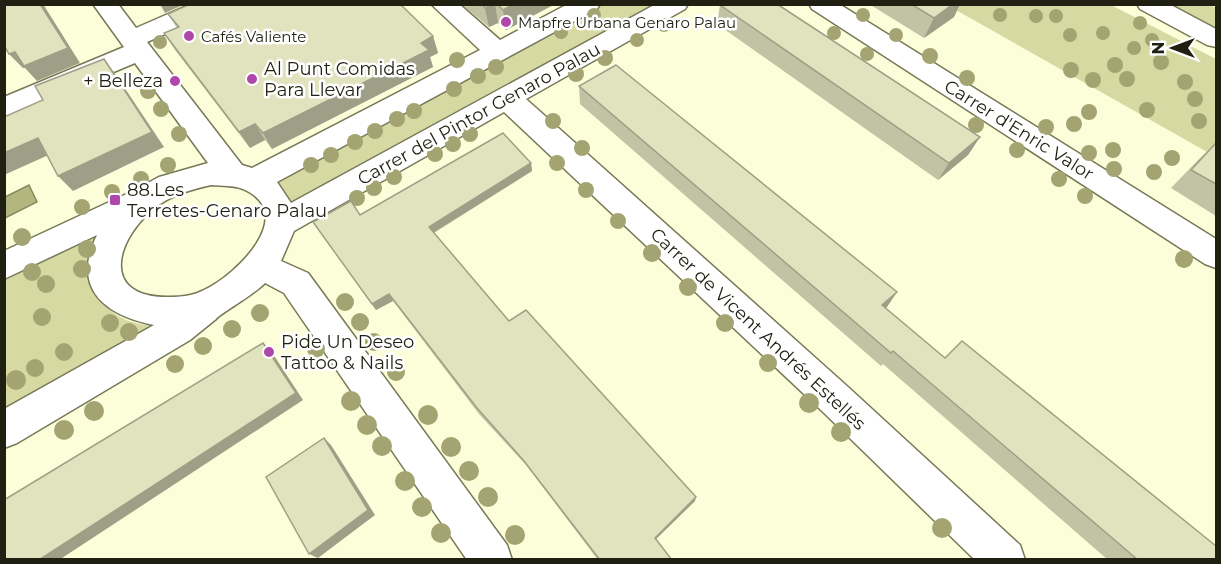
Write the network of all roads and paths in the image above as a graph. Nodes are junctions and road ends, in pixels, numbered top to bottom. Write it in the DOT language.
graph roads {
  1 [pos="105,4"];
  2 [pos="214,4"];
  3 [pos="443,4"];
  4 [pos="588,4"];
  5 [pos="676,4"];
  6 [pos="821,4"];
  7 [pos="1149,4"];
  8 [pos="1216,39"];
  9 [pos="136,45"];
  10 [pos="497,51"];
  11 [pos="508,99"];
  12 [pos="4,108"];
  13 [pos="244,178"];
  14 [pos="146,198"];
  15 [pos="281,223"];
  16 [pos="1216,255"];
  17 [pos="4,266"];
  18 [pos="262,267"];
  19 [pos="213,302"];
  20 [pos="4,430"];
  21 [pos="492,560"];
  22 [pos="1005,560"];
  1 -- 9 [label="street"];
  2 -- 9 [label="street"];
  3 -- 10 [label="street"];
  4 -- 10 [label="street"];
  5 -- 11 [label="street, Carrer del Pintor Genaro Palau"];
  6 -- 16 [label="street, Carrer d'Enric Valor"];
  7 -- 8 [label="street"];
  9 -- 12 [label="street"];
  9 -- 13 [label="street"];
  10 -- 13 [label="street"];
  11 -- 15 [label="street, Carrer del Pintor Genaro Palau"];
  11 -- 22 [label="street, Carrer de Vicent Andrés Estellés"];
  13 -- 14 [label="street"];
  13 -- 15 [label="street"];
  14 -- 17 [label="street"];
  14 -- 19 [label="street"];
  15 -- 18 [label="street"];
  18 -- 19 [label="street"];
  18 -- 21 [label="street"];
  19 -- 20 [label="street"];
}
